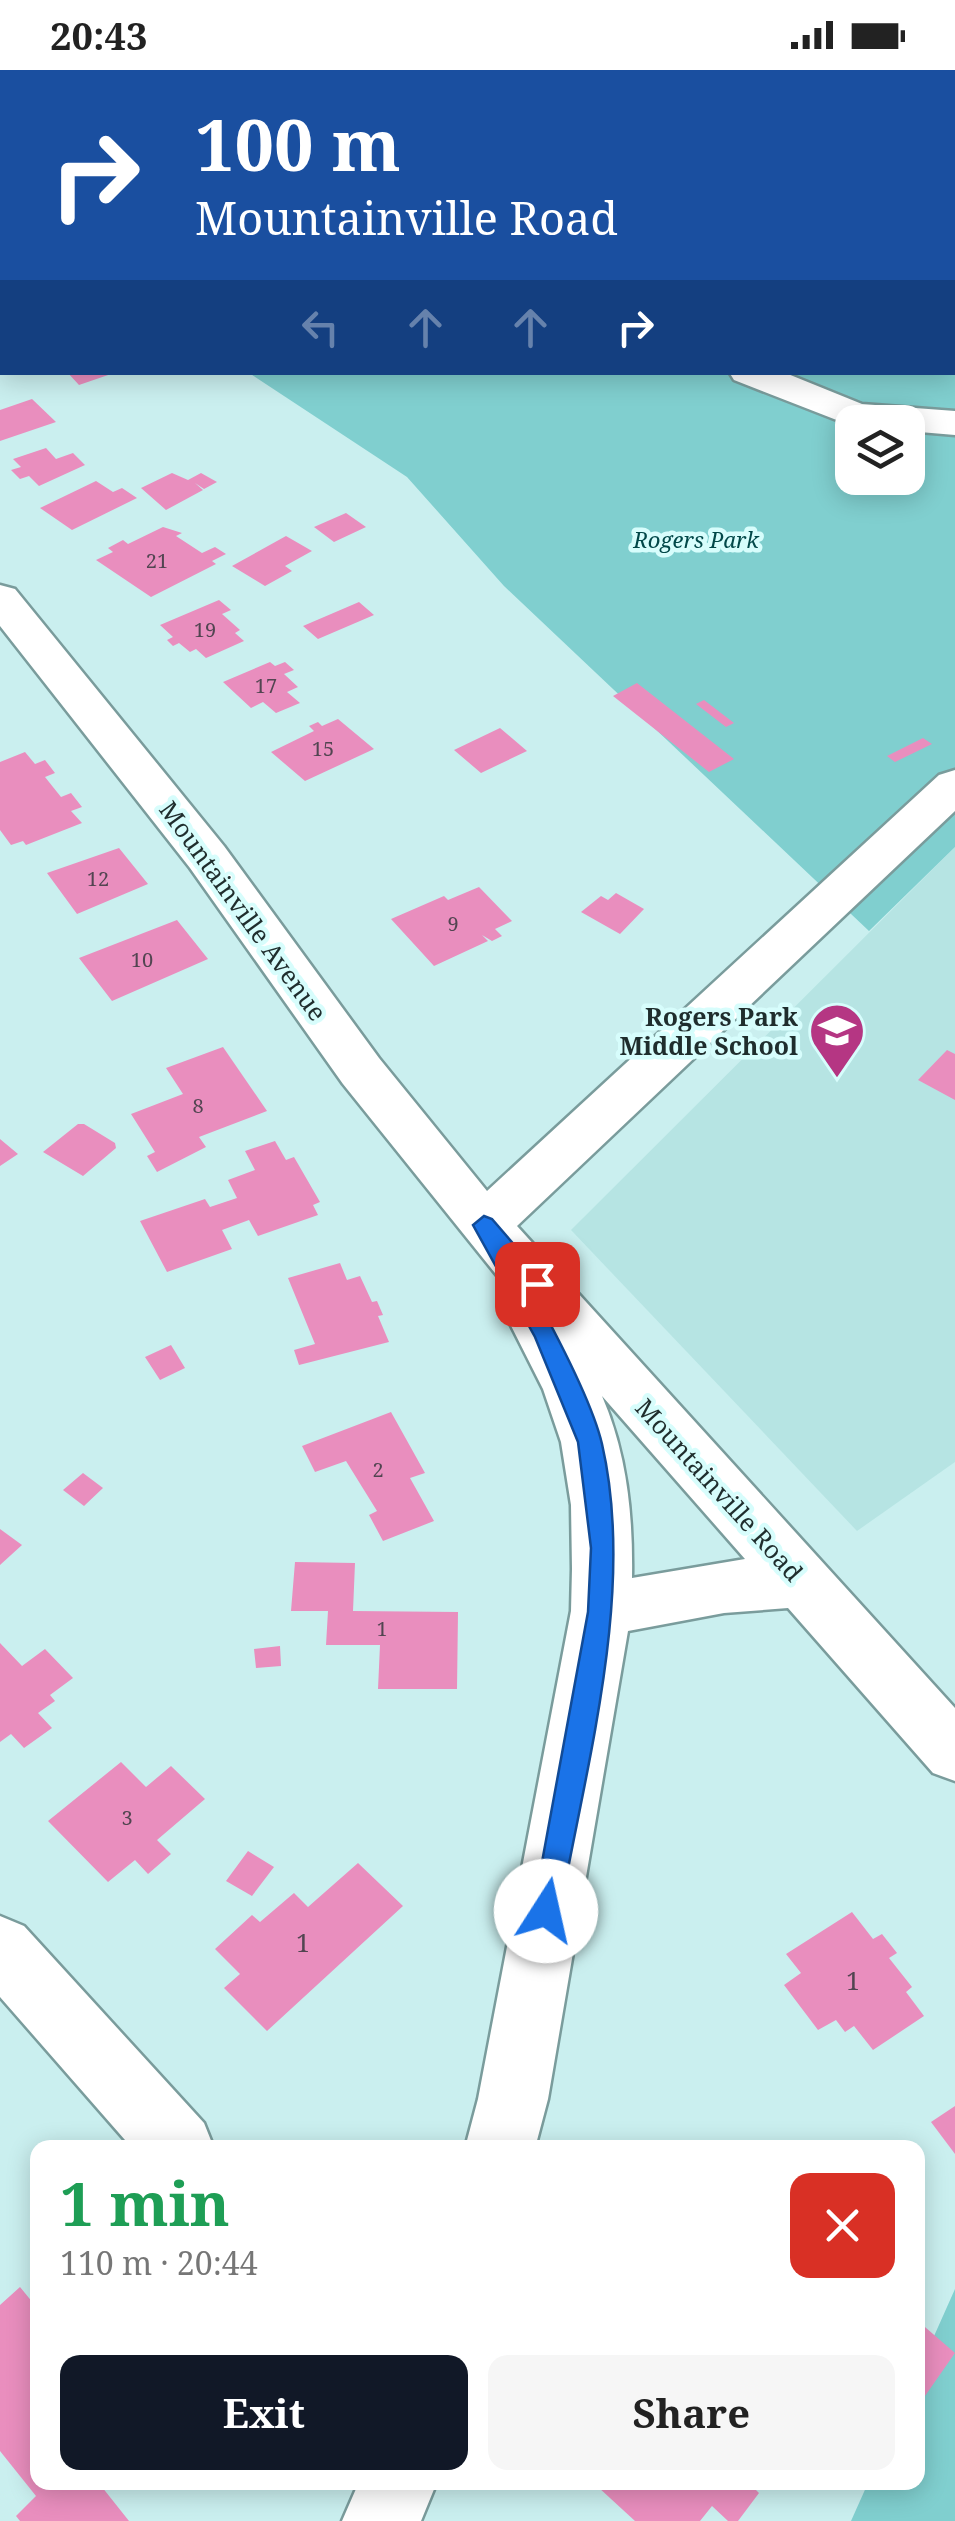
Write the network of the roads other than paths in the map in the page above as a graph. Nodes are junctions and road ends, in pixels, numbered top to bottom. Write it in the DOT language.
graph roads {
  1 [pos="756,375"];
  2 [pos="955,423"];
  3 [pos="0,598"];
  4 [pos="955,785"];
  5 [pos="484,1225"];
  6 [pos="800,1582"];
  7 [pos="600,1612"];
  8 [pos="955,1753"];
  9 [pos="0,1948"];
  10 [pos="172,2140"];
  11 [pos="502,2140"];
  12 [pos="395,2490"];
  13 [pos="381,2521"];
  1 -- 2 [label="street"];
  3 -- 5 [label="street, Mountainville Avenue"];
  4 -- 5 [label="street"];
  5 -- 6 [label="street, Mountainville Road"];
  5 -- 7 [label="street"];
  6 -- 7 [label="street"];
  6 -- 8 [label="street, Mountainville Road"];
  7 -- 11 [label="street"];
  9 -- 10 [label="street"];
  12 -- 13 [label="street"];
}
